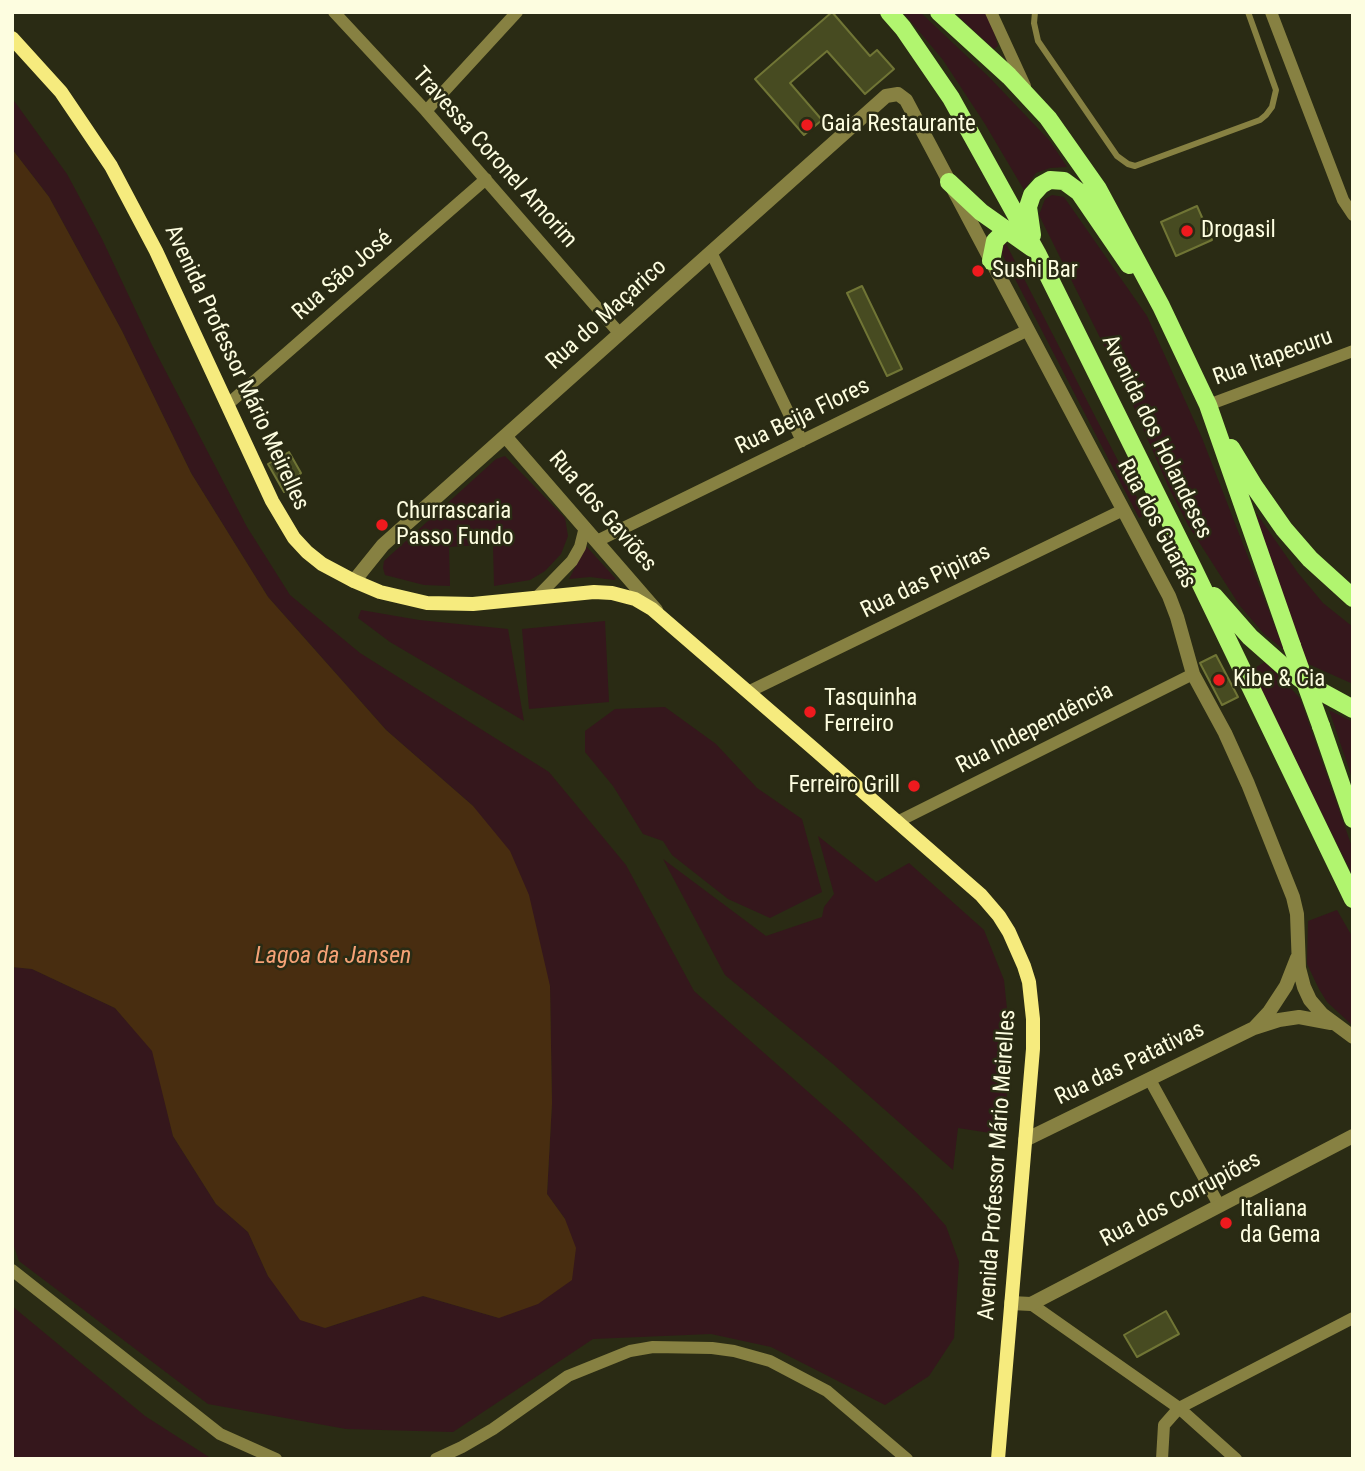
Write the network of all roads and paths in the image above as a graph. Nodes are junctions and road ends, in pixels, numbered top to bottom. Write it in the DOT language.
graph roads {
  1 [pos="334,12"];
  2 [pos="517,12"];
  3 [pos="889,12"];
  4 [pos="939,12"];
  5 [pos="991,12"];
  6 [pos="1035,12"];
  7 [pos="1248,12"];
  8 [pos="1271,12"];
  9 [pos="12,38"];
  10 [pos="898,94"];
  11 [pos="1033,102"];
  12 [pos="426,111"];
  13 [pos="486,179"];
  14 [pos="950,182"];
  15 [pos="1353,215"];
  16 [pos="1010,231"];
  17 [pos="711,252"];
  18 [pos="1037,253"];
  19 [pos="991,261"];
  20 [pos="1161,306"];
  21 [pos="1028,330"];
  22 [pos="620,334"];
  23 [pos="1353,351"];
  24 [pos="227,405"];
  25 [pos="1208,405"];
  26 [pos="505,436"];
  27 [pos="802,441"];
  28 [pos="1123,510"];
  29 [pos="585,527"];
  30 [pos="597,541"];
  31 [pos="1194,568"];
  32 [pos="354,582"];
  33 [pos="538,596"];
  34 [pos="1353,598"];
  35 [pos="664,619"];
  36 [pos="1193,674"];
  37 [pos="748,692"];
  38 [pos="1353,709"];
  39 [pos="1353,819"];
  40 [pos="897,822"];
  41 [pos="1353,899"];
  42 [pos="1298,952"];
  43 [pos="1335,1024"];
  44 [pos="1254,1028"];
  45 [pos="1353,1037"];
  46 [pos="1150,1080"];
  47 [pos="1353,1136"];
  48 [pos="1025,1140"];
  49 [pos="1219,1205"];
  50 [pos="12,1270"];
  51 [pos="1011,1303"];
  52 [pos="1031,1304"];
  53 [pos="1353,1318"];
  54 [pos="1179,1408"];
  55 [pos="276,1459"];
  56 [pos="436,1459"];
  57 [pos="907,1459"];
  58 [pos="998,1459"];
  59 [pos="1162,1459"];
  60 [pos="1236,1459"];
  1 -- 12 [label="street, Travessa Coronel Amorim"];
  2 -- 12 [label="street"];
  3 -- 18 [label="main road, Avenida dos Holandeses"];
  4 -- 11 [label="main road, Avenida dos Holandeses"];
  5 -- 11 [label="street"];
  6 -- 7 [label="lane"];
  8 -- 15 [label="street"];
  9 -- 24 [label="main road, Avenida Professor Mário Meirelles"];
  10 -- 14 [label="street, Rua dos Guarás"];
  10 -- 17 [label="street, Rua do Maçarico"];
  11 -- 20 [label="main road, Avenida dos Holandeses"];
  12 -- 13 [label="street, Travessa Coronel Amorim"];
  13 -- 22 [label="street, Travessa Coronel Amorim"];
  13 -- 24 [label="street, Rua São José"];
  14 -- 16 [label="main road"];
  14 -- 19 [label="street, Rua dos Guarás"];
  16 -- 18 [label="main road"];
  16 -- 19 [label="main road"];
  17 -- 22 [label="street, Rua do Maçarico"];
  17 -- 27 [label="street"];
  18 -- 20 [label="main road"];
  18 -- 31 [label="main road, Avenida dos Holandeses"];
  19 -- 21 [label="street, Rua dos Guarás"];
  20 -- 25 [label="main road, Avenida dos Holandeses"];
  21 -- 27 [label="street, Rua Beija Flores"];
  21 -- 28 [label="street, Rua dos Guarás"];
  22 -- 26 [label="street, Rua do Maçarico"];
  23 -- 25 [label="street, Rua Itapecuru"];
  24 -- 32 [label="main road, Avenida Professor Mário Meirelles"];
  25 -- 34 [label="main road"];
  25 -- 39 [label="main road, Avenida dos Holandeses, bridge"];
  26 -- 29 [label="street, Rua dos Gaviões"];
  26 -- 32 [label="street, Rua do Maçarico"];
  27 -- 30 [label="street, Rua Beija Flores"];
  28 -- 36 [label="street, Rua dos Guarás"];
  28 -- 37 [label="street, Rua das Pipiras"];
  29 -- 30 [label="street, Rua dos Gaviões"];
  29 -- 33 [label="street"];
  30 -- 35 [label="street, Rua dos Gaviões"];
  31 -- 38 [label="main road"];
  31 -- 41 [label="main road, Avenida dos Holandeses"];
  32 -- 33 [label="main road, Avenida Professor Mário Meirelles"];
  33 -- 35 [label="main road, Avenida Professor Mário Meirelles"];
  35 -- 37 [label="main road, Avenida Professor Mário Meirelles"];
  36 -- 40 [label="street, Rua Independência"];
  36 -- 42 [label="street, Rua dos Guarás"];
  37 -- 40 [label="main road, Avenida Professor Mário Meirelles"];
  40 -- 48 [label="main road, Avenida Professor Mário Meirelles"];
  42 -- 43 [label="street, Rua dos Guarás"];
  42 -- 44 [label="street, Rua das Patativas"];
  43 -- 44 [label="street, Rua das Patativas"];
  43 -- 45 [label="street"];
  44 -- 46 [label="street, Rua das Patativas"];
  46 -- 48 [label="street, Rua das Patativas"];
  46 -- 49 [label="street"];
  47 -- 49 [label="street, Rua dos Corrupiões"];
  48 -- 51 [label="main road, Avenida Professor Mário Meirelles"];
  49 -- 52 [label="street, Rua dos Corrupiões"];
  50 -- 55 [label="street"];
  51 -- 52 [label="street"];
  51 -- 58 [label="main road, Avenida Professor Mário Meirelles"];
  52 -- 54 [label="street"];
  53 -- 54 [label="street"];
  54 -- 59 [label="street"];
  54 -- 60 [label="street"];
  56 -- 57 [label="street"];
}
